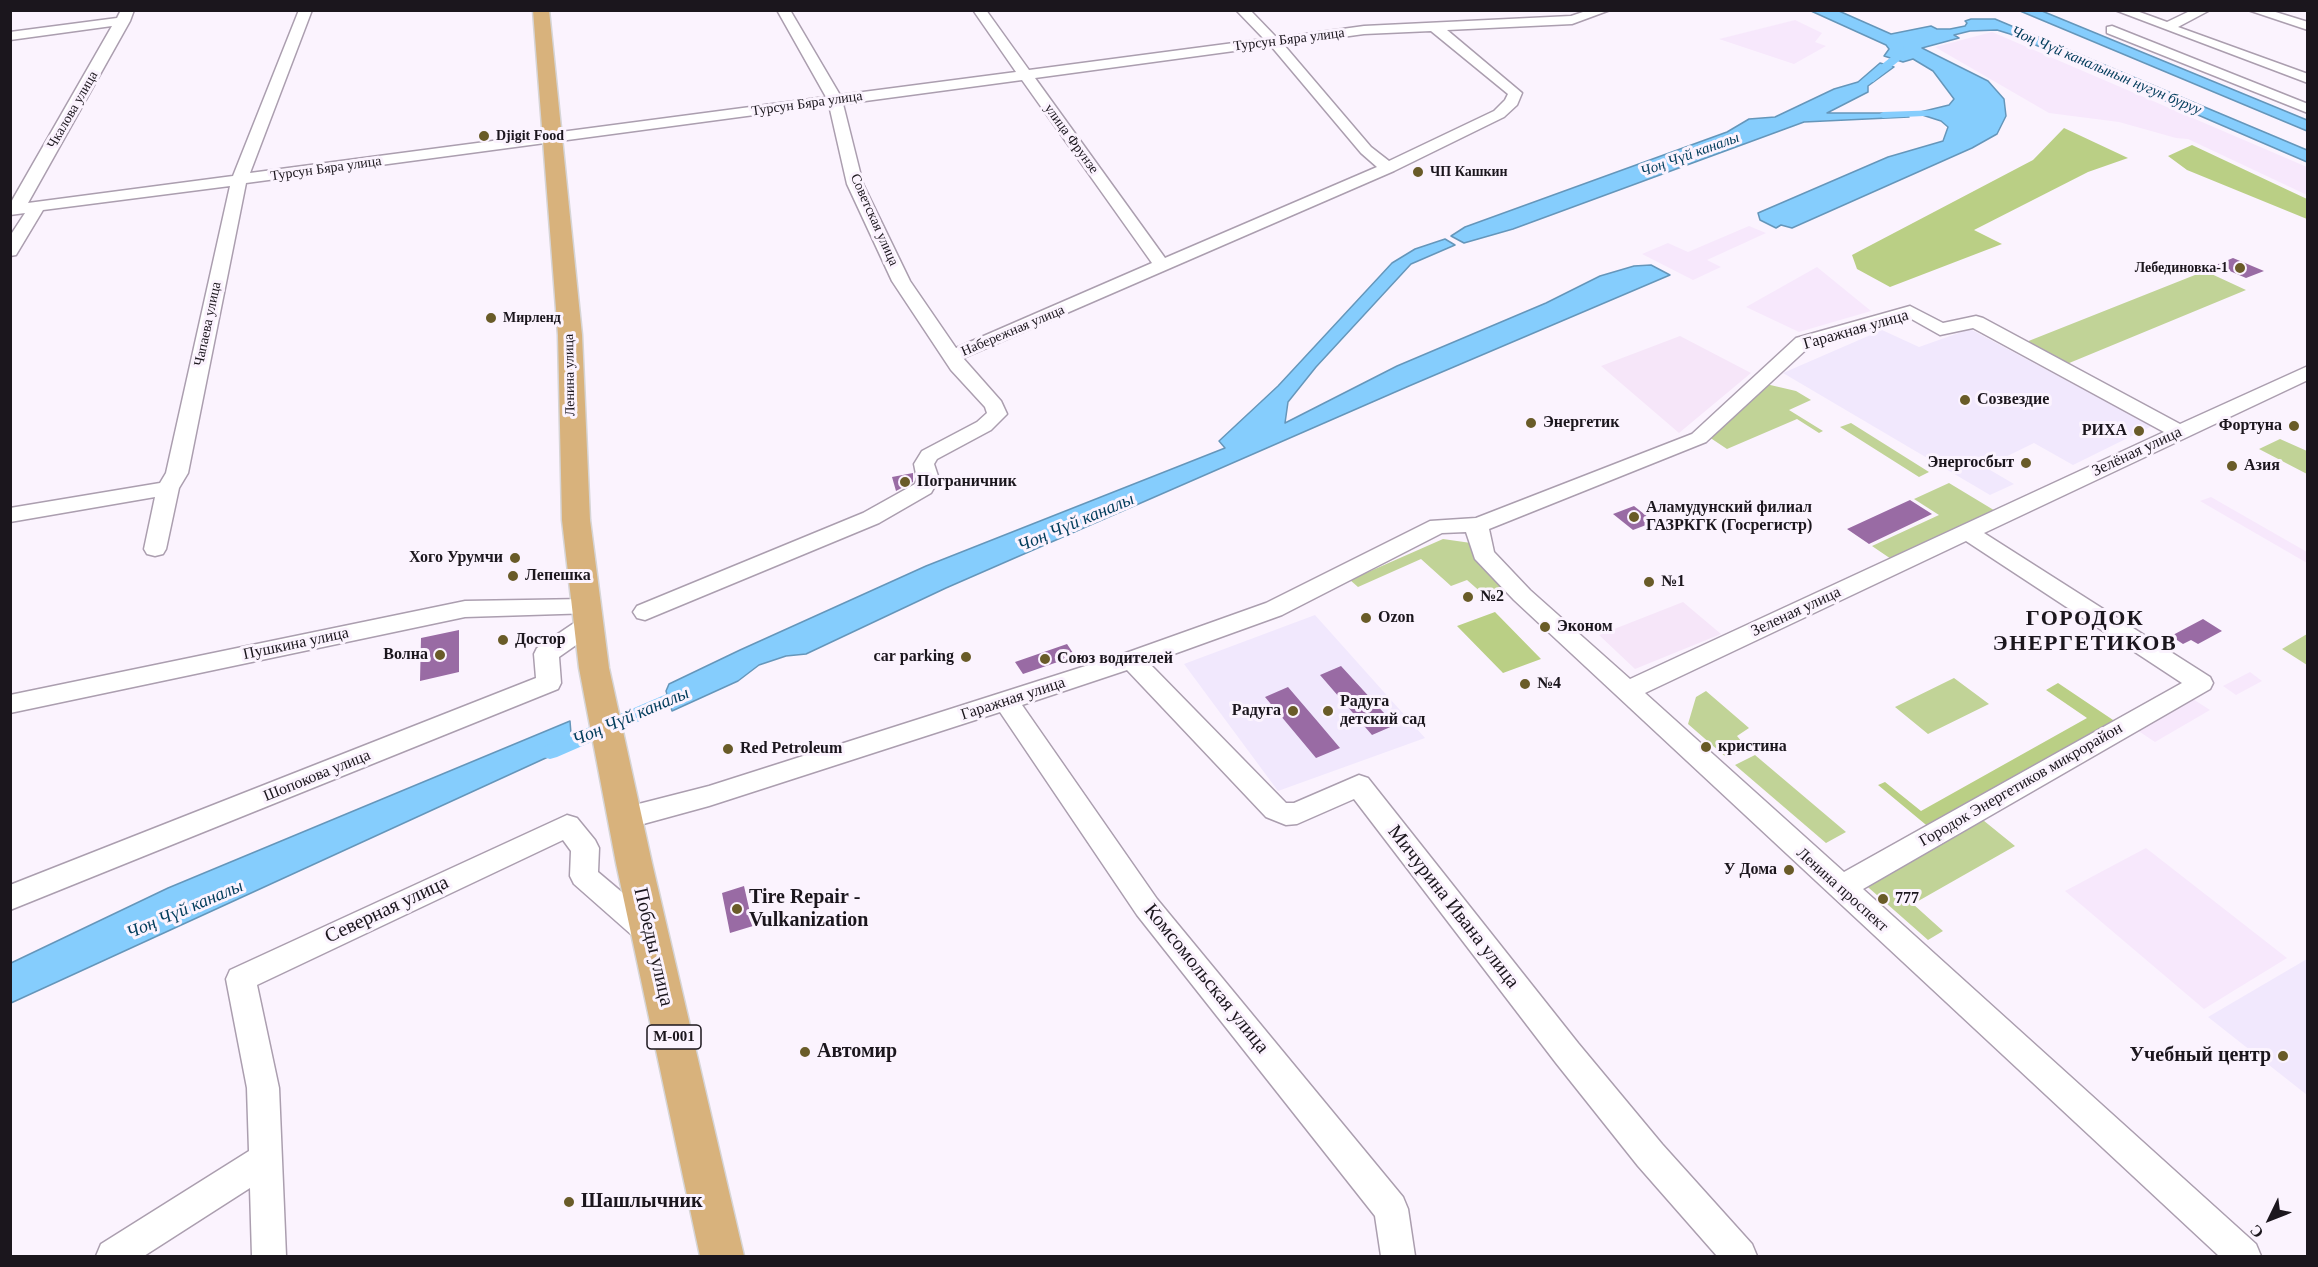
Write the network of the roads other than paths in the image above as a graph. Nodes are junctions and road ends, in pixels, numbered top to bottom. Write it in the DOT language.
graph roads {
  1 [pos="306,10"];
  2 [pos="542,10"];
  3 [pos="783,10"];
  4 [pos="979,10"];
  5 [pos="1242,10"];
  6 [pos="1477,10"];
  7 [pos="2121,10"];
  8 [pos="2204,10"];
  9 [pos="2254,10"];
  10 [pos="1603,11"];
  11 [pos="126,16"];
  12 [pos="1495,24"];
  13 [pos="2307,26"];
  14 [pos="1435,27"];
  15 [pos="2167,27"];
  16 [pos="2112,30"];
  17 [pos="10,36"];
  18 [pos="1274,42"];
  19 [pos="1025,74"];
  20 [pos="2307,79"];
  21 [pos="835,100"];
  22 [pos="2307,110"];
  23 [pos="553,139"];
  24 [pos="1388,168"];
  25 [pos="238,181"];
  26 [pos="37,207"];
  27 [pos="13,209"];
  28 [pos="10,251"];
  29 [pos="1163,267"];
  30 [pos="952,356"];
  31 [pos="2307,372"];
  32 [pos="2180,432"];
  33 [pos="168,488"];
  34 [pos="10,515"];
  35 [pos="1468,524"];
  36 [pos="1967,532"];
  37 [pos="155,549"];
  38 [pos="645,612"];
  39 [pos="586,616"];
  40 [pos="1132,660"];
  41 [pos="1625,692"];
  42 [pos="1006,701"];
  43 [pos="10,704"];
  44 [pos="616,779"];
  45 [pos="625,818"];
  46 [pos="1840,888"];
  47 [pos="10,898"];
  48 [pos="652,936"];
  49 [pos="266,1159"];
  50 [pos="112,1257"];
  51 [pos="269,1257"];
  52 [pos="722,1257"];
  53 [pos="1398,1257"];
  54 [pos="1740,1257"];
  55 [pos="2244,1257"];
  1 -- 25 [label="street, Чапаева улица"];
  2 -- 23 [label="main road, Ленина улица / М-001"];
  3 -- 21 [label="street, Советская улица"];
  4 -- 19 [label="street, улица Фрунзе"];
  5 -- 18 [label="street"];
  6 -- 12 [label="street"];
  7 -- 15 [label="street"];
  8 -- 15 [label="street"];
  9 -- 13 [label="street"];
  10 -- 12 [label="street, Турсун Бяра улица"];
  11 -- 17 [label="street"];
  11 -- 27 [label="street, Чкалова улица"];
  12 -- 14 [label="street, Турсун Бяра улица"];
  14 -- 18 [label="street, Турсун Бяра улица"];
  14 -- 24 [label="street, Набережная улица"];
  15 -- 20 [label="street"];
  16 -- 22 [label="street"];
  18 -- 19 [label="street, Турсун Бяра улица"];
  18 -- 24 [label="street"];
  19 -- 21 [label="street, Турсун Бяра улица"];
  19 -- 29 [label="street, улица Фрунзе"];
  21 -- 23 [label="street, Турсун Бяра улица"];
  21 -- 30 [label="street, Советская улица"];
  23 -- 25 [label="street, Турсун Бяра улица"];
  23 -- 39 [label="main road, Ленина улица / М-001"];
  24 -- 29 [label="street, Набережная улица"];
  25 -- 26 [label="street, Турсун Бяра улица"];
  25 -- 33 [label="street, Чапаева улица"];
  26 -- 27 [label="street, Турсун Бяра улица"];
  26 -- 28 [label="street"];
  29 -- 30 [label="street, Набережная улица"];
  30 -- 38 [label="street, Набережная улица"];
  31 -- 32 [label="street, Зелёная улица"];
  32 -- 35 [label="street, Гаражная улица"];
  32 -- 36 [label="street, Зелёная улица"];
  33 -- 34 [label="street"];
  33 -- 37 [label="street, Чапаева улица"];
  35 -- 40 [label="street, Гаражная улица"];
  35 -- 41 [label="street, Ленина проспект"];
  36 -- 41 [label="street, Зеленая улица"];
  36 -- 46 [label="street, Городок Энергетиков микрорайон"];
  39 -- 43 [label="street, Пушкина улица"];
  39 -- 44 [label="main road, Ленина улица / М-001"];
  39 -- 47 [label="street, Шопокова улица"];
  40 -- 42 [label="street, Гаражная улица"];
  40 -- 54 [label="street, Мичурина Ивана улица"];
  41 -- 46 [label="street, Ленина проспект"];
  42 -- 45 [label="street, Гаражная улица"];
  42 -- 53 [label="street, Комсомольская улица"];
  44 -- 45 [label="main road, Победы улица / М-001"];
  45 -- 48 [label="main road, Победы улица / М-001"];
  46 -- 55 [label="street, Ленина проспект"];
  48 -- 49 [label="street, Северная улица"];
  48 -- 52 [label="main road, Победы улица / М-001"];
  49 -- 50 [label="street"];
  49 -- 51 [label="street, Северная улица"];
}
